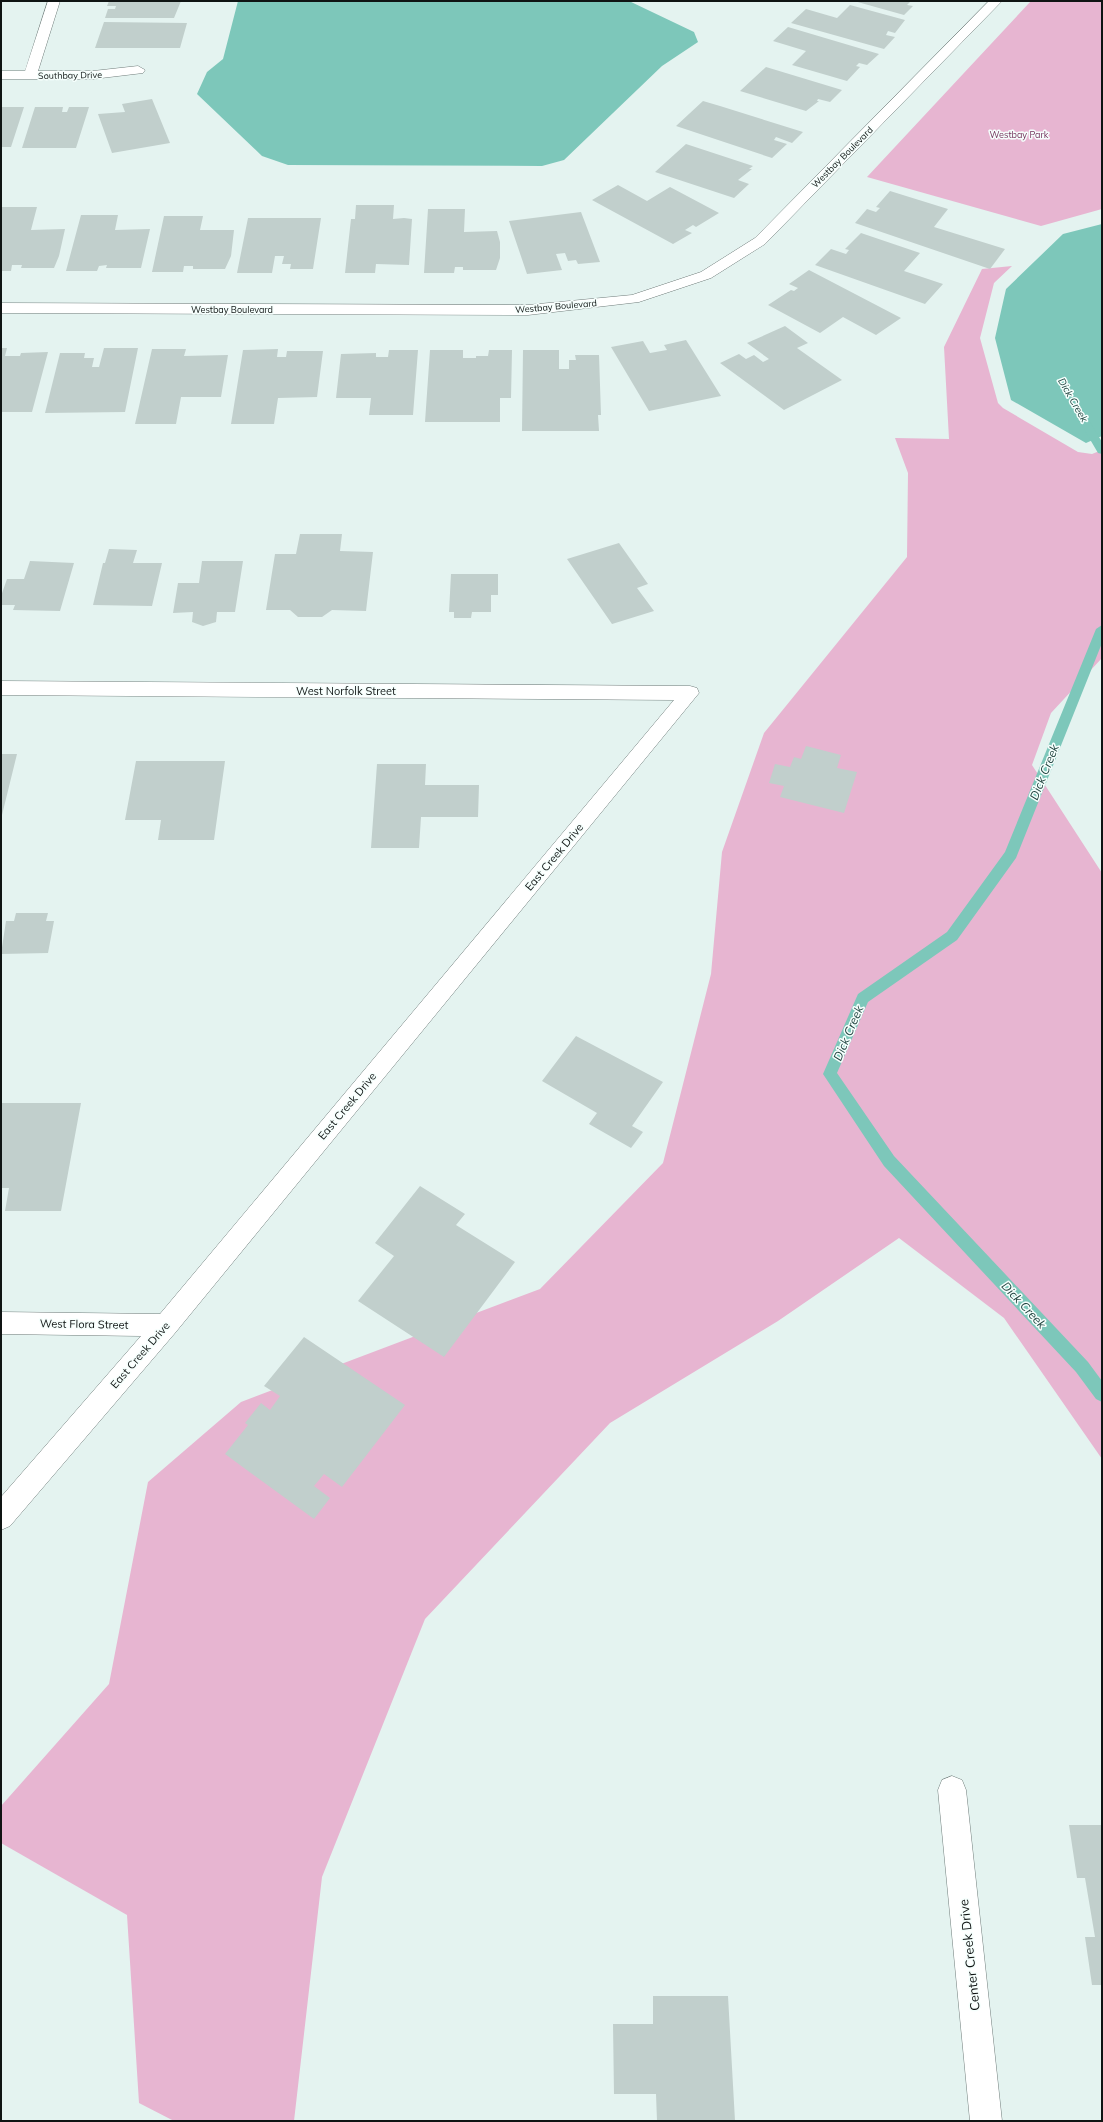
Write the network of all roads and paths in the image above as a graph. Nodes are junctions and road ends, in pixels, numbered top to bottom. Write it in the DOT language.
graph roads {
  1 [pos="54,1"];
  2 [pos="996,1"];
  3 [pos="138,70"];
  4 [pos="1,75"];
  5 [pos="30,76"];
  6 [pos="1,308"];
  7 [pos="1,688"];
  8 [pos="690,693"];
  9 [pos="1,1323"];
  10 [pos="166,1325"];
  11 [pos="1,1517"];
  12 [pos="952,1790"];
  13 [pos="986,2121"];
  1 -- 5 [label="street"];
  2 -- 6 [label="street, Westbay Boulevard"];
  3 -- 5 [label="street, Southbay Drive"];
  4 -- 5 [label="street, Southbay Drive"];
  7 -- 8 [label="street, West Norfolk Street"];
  8 -- 10 [label="street, East Creek Drive"];
  9 -- 10 [label="street, West Flora Street"];
  10 -- 11 [label="street, East Creek Drive"];
  12 -- 13 [label="street, Center Creek Drive"];
}
